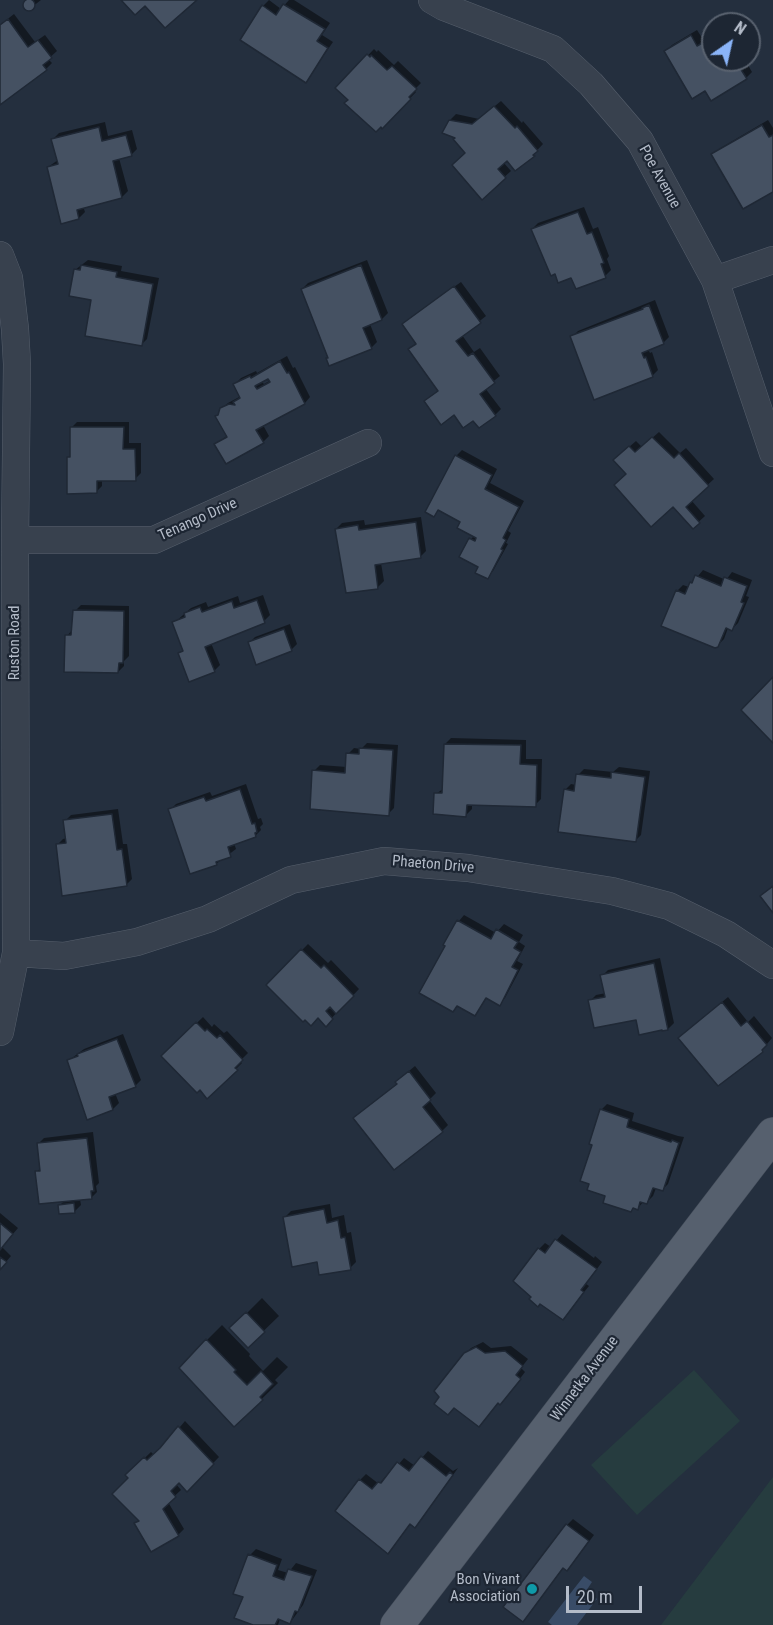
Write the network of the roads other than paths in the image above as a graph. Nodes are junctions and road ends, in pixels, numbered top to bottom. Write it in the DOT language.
graph roads {
  1 [pos="432,0"];
  2 [pos="0,255"];
  3 [pos="773,260"];
  4 [pos="715,280"];
  5 [pos="368,443"];
  6 [pos="773,453"];
  7 [pos="15,540"];
  8 [pos="16,952"];
  9 [pos="773,965"];
  10 [pos="0,1032"];
  11 [pos="773,1134"];
  12 [pos="397,1625"];
  1 -- 4 [label="street, Poe Avenue"];
  2 -- 7 [label="street, Ruston Road"];
  3 -- 4 [label="street"];
  4 -- 6 [label="street, Poe Avenue"];
  5 -- 7 [label="street, Tenango Drive"];
  7 -- 8 [label="street, Ruston Road"];
  8 -- 9 [label="street, Phaeton Drive"];
  8 -- 10 [label="street, Ruston Road"];
  11 -- 12 [label="main road, Winnetka Avenue"];
}
